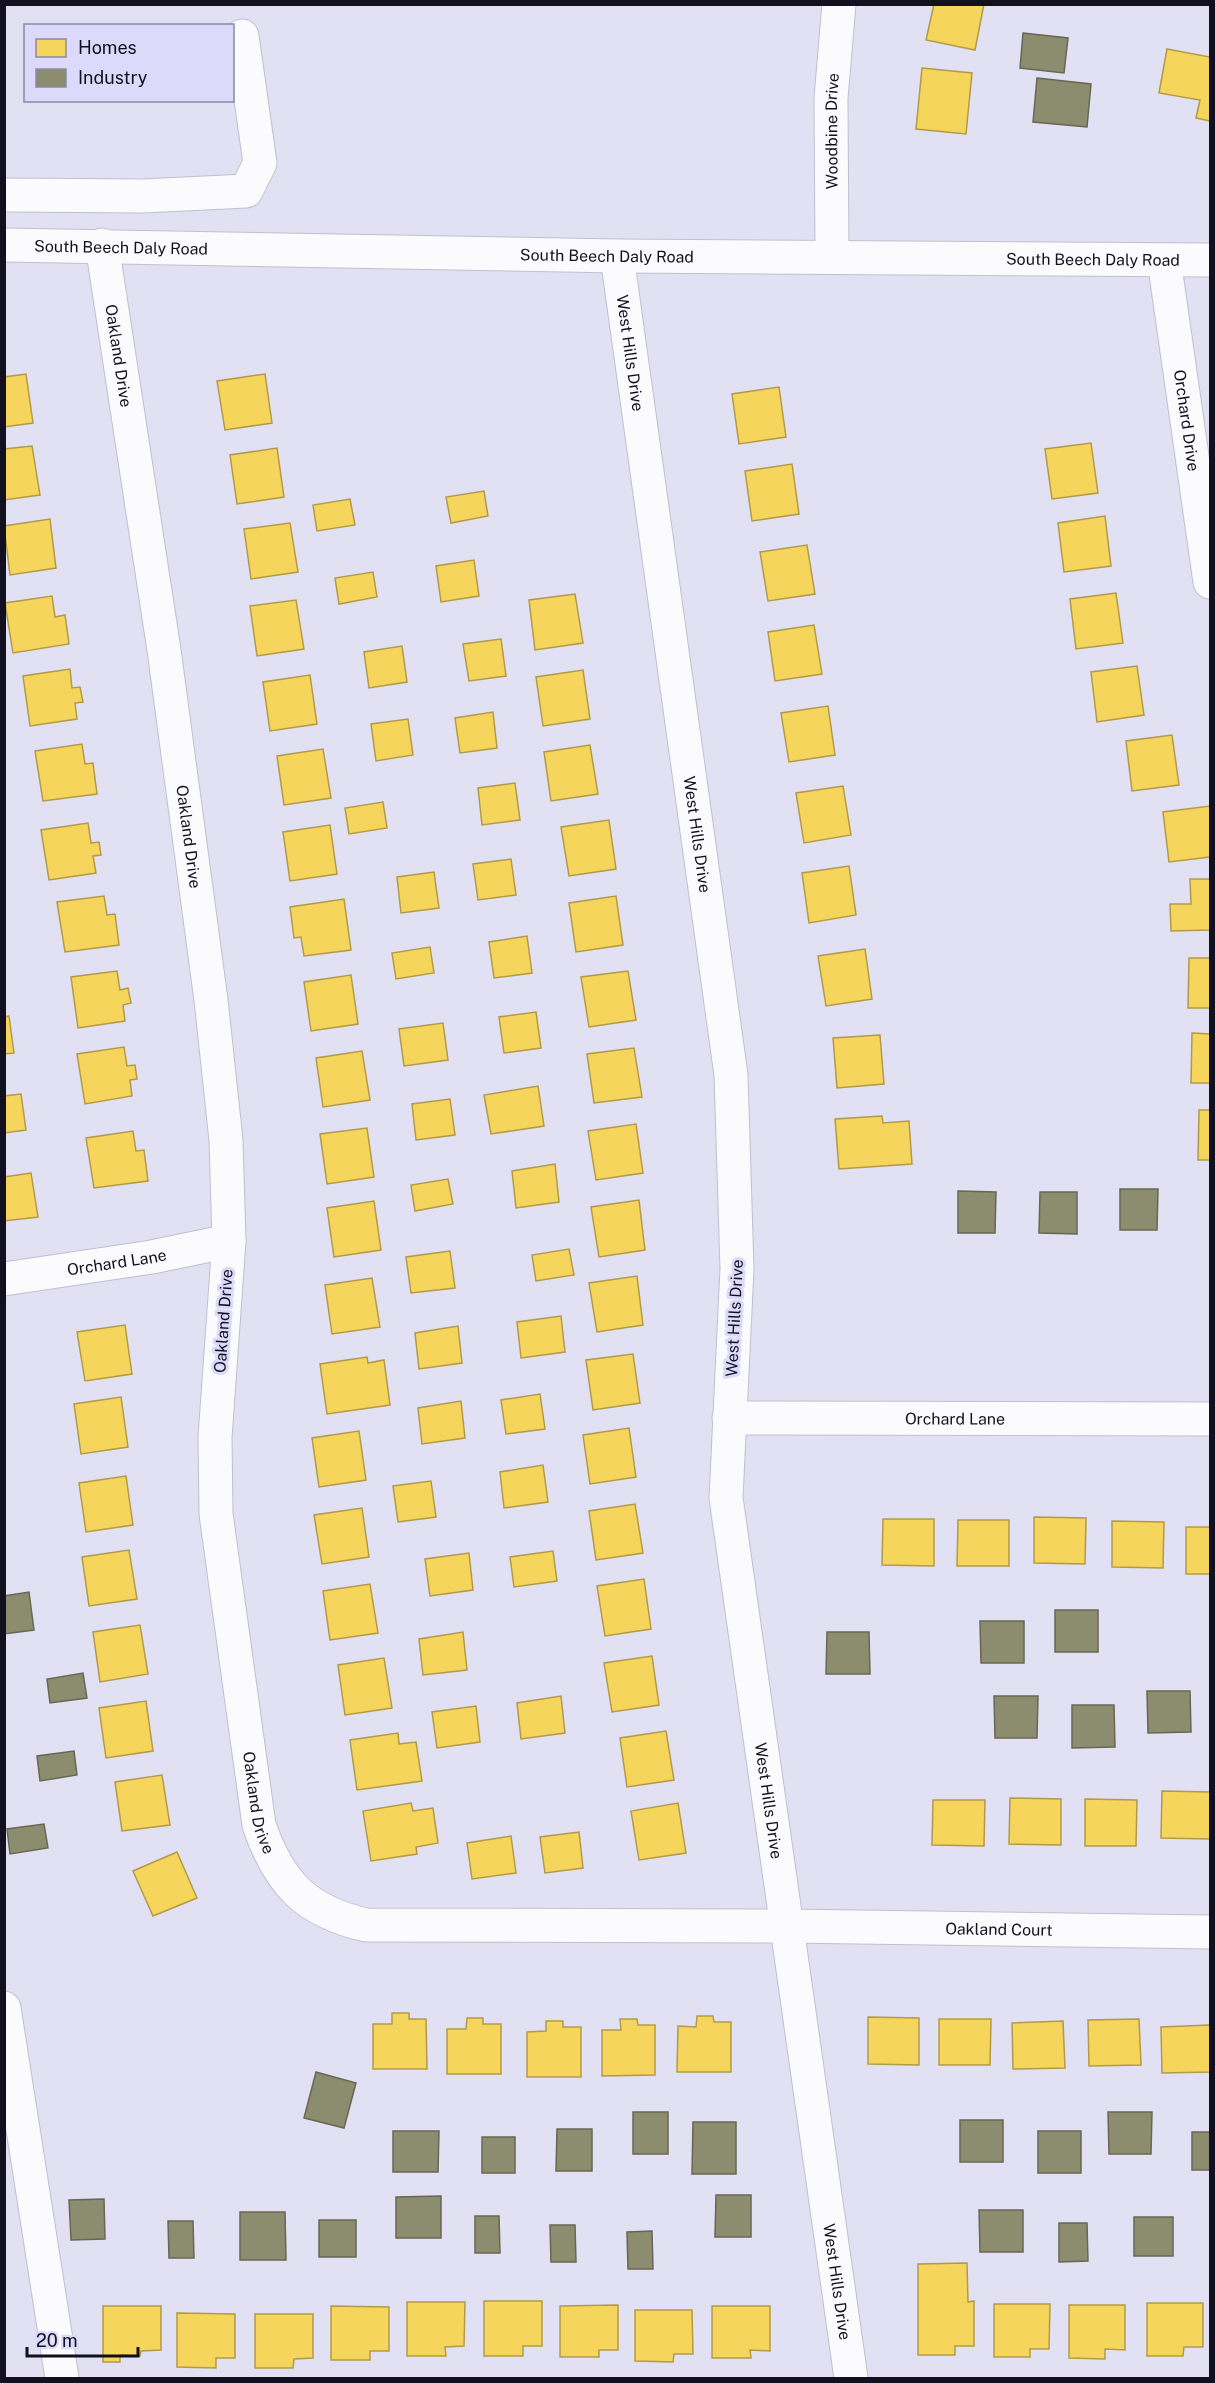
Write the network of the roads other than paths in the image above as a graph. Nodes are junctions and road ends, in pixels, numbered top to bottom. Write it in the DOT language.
graph roads {
  1 [pos="839,4"];
  2 [pos="242,36"];
  3 [pos="4,195"];
  4 [pos="143,196"];
  5 [pos="4,245"];
  6 [pos="102,245"];
  7 [pos="150,246"];
  8 [pos="617,256"];
  9 [pos="832,257"];
  10 [pos="1164,260"];
  11 [pos="1210,260"];
  12 [pos="1210,582"];
  13 [pos="229,1241"];
  14 [pos="4,1279"];
  15 [pos="729,1418"];
  16 [pos="1196,1419"];
  17 [pos="788,1926"];
  18 [pos="1210,1932"];
  19 [pos="4,2008"];
  20 [pos="62,2379"];
  21 [pos="851,2379"];
  1 -- 9 [label="street, Woodbine Drive"];
  2 -- 4 [label="street"];
  3 -- 4 [label="street"];
  4 -- 7 [label="street"];
  5 -- 6 [label="street, South Beech Daly Road"];
  6 -- 7 [label="street, South Beech Daly Road"];
  6 -- 13 [label="street, Oakland Drive"];
  7 -- 8 [label="street, South Beech Daly Road"];
  8 -- 9 [label="street, South Beech Daly Road"];
  8 -- 15 [label="street, West Hills Drive"];
  9 -- 10 [label="street, South Beech Daly Road"];
  10 -- 11 [label="street, South Beech Daly Road"];
  10 -- 12 [label="street, Orchard Drive"];
  13 -- 14 [label="street, Orchard Lane"];
  13 -- 17 [label="street, Oakland Drive"];
  15 -- 16 [label="street, Orchard Lane"];
  15 -- 17 [label="street, West Hills Drive"];
  17 -- 18 [label="street, Oakland Court"];
  17 -- 21 [label="street, West Hills Drive"];
  19 -- 20 [label="street"];
}
